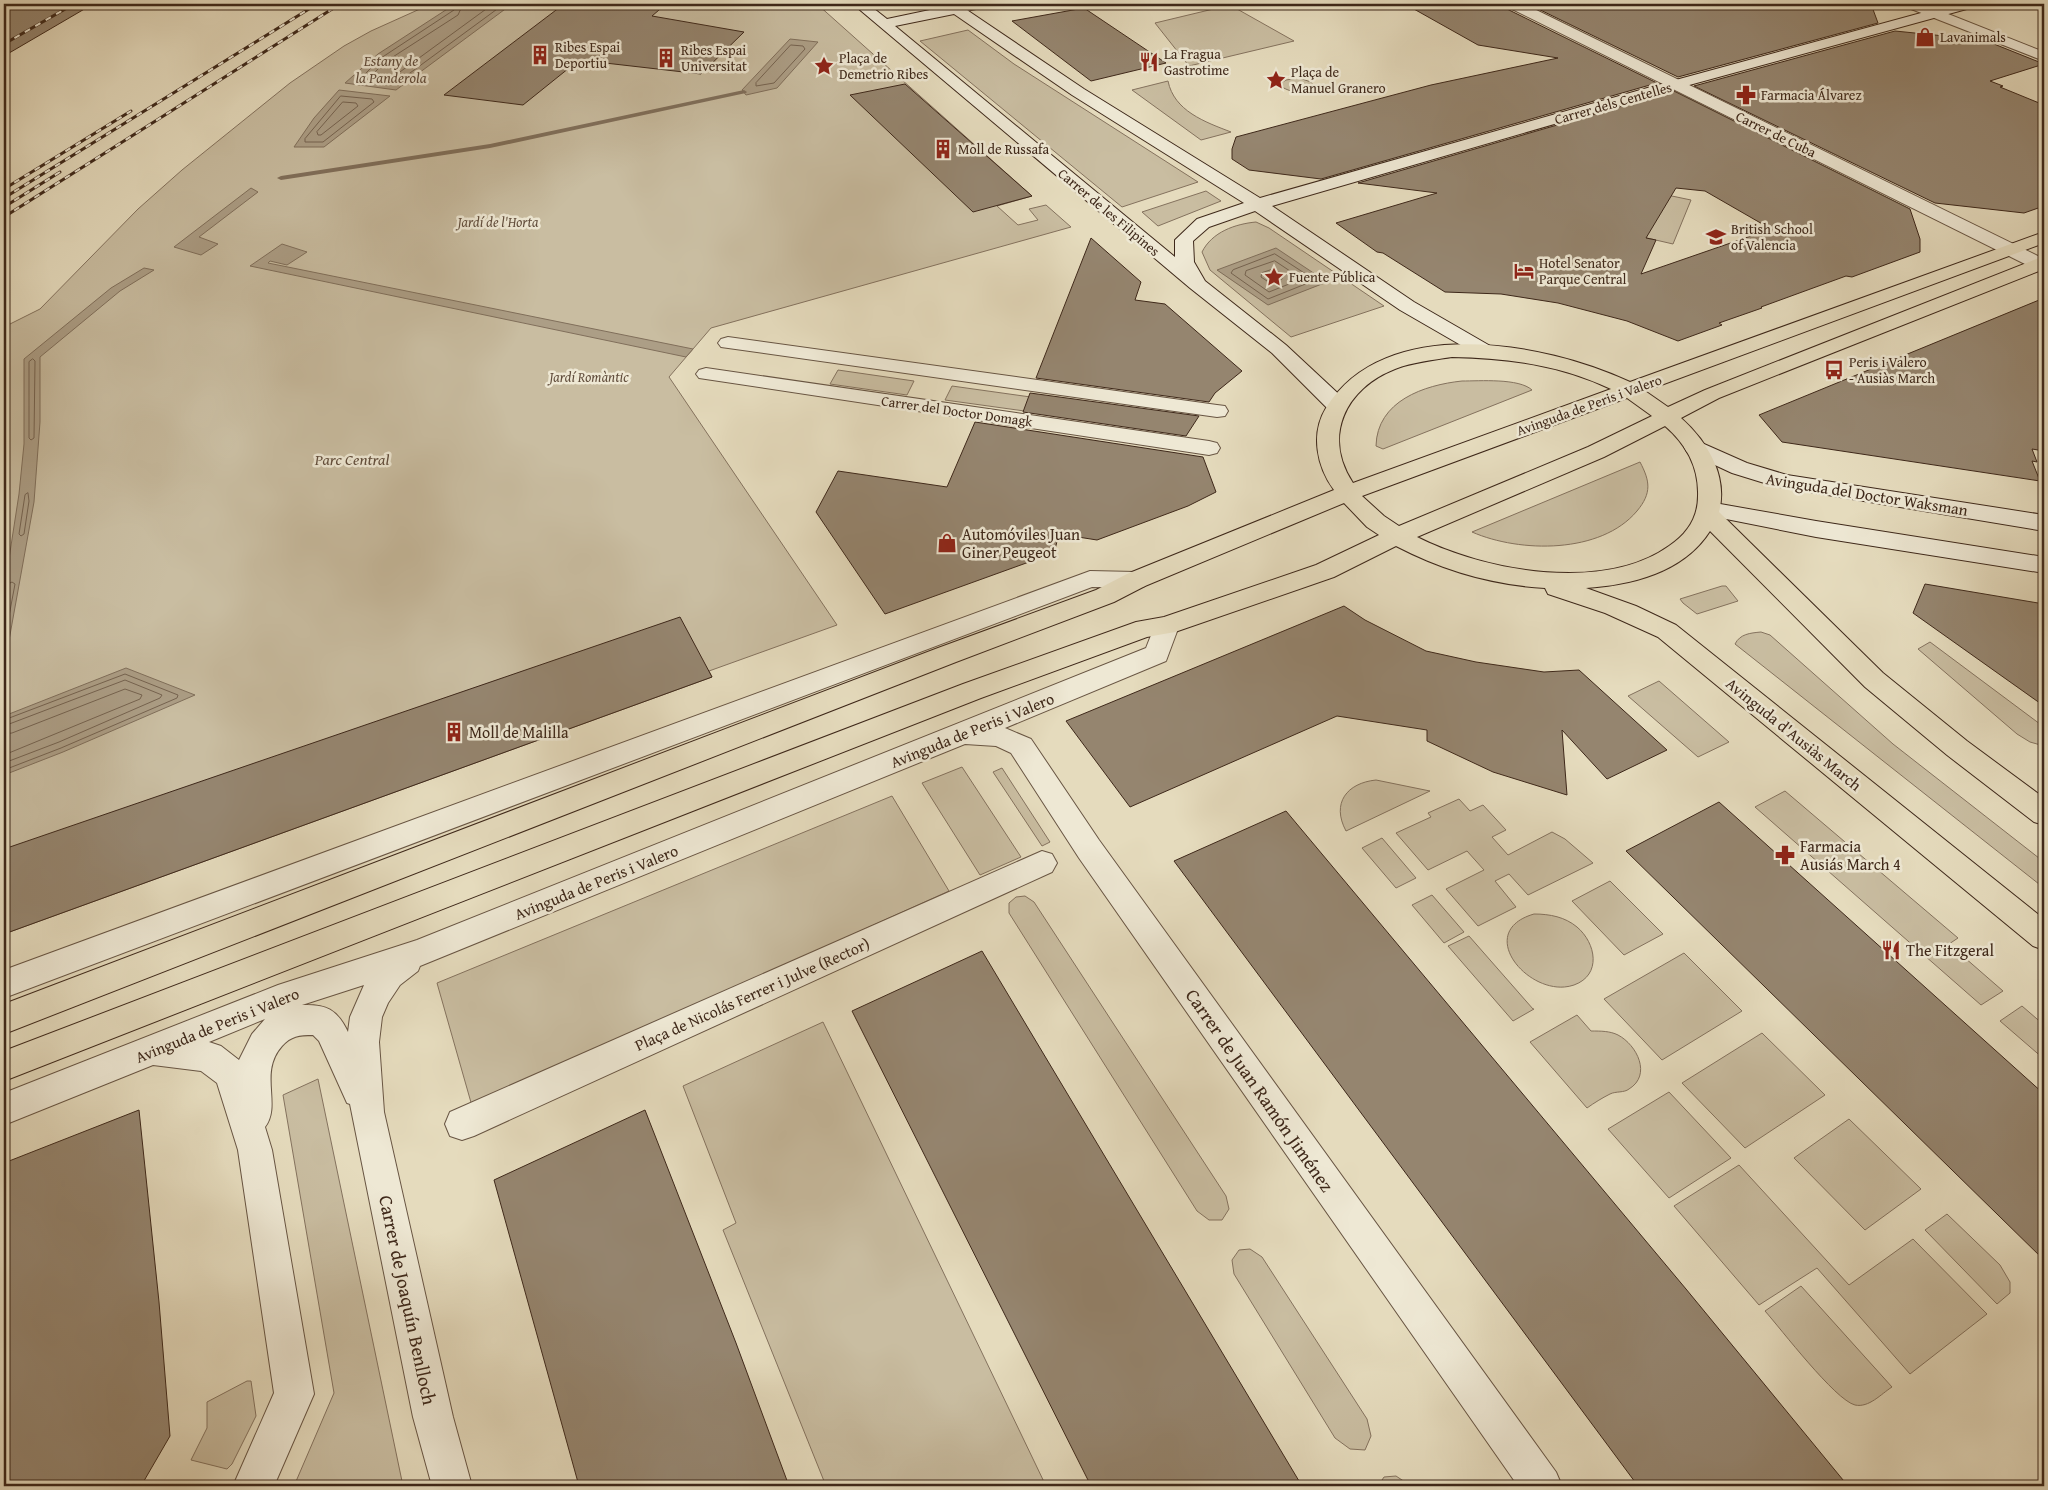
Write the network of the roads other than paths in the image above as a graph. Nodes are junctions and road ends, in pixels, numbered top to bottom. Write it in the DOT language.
graph roads {
  1 [pos="860,4"];
  2 [pos="981,4"];
  3 [pos="1513,4"];
  4 [pos="1911,4"];
  5 [pos="1969,4"];
  6 [pos="952,6"];
  7 [pos="1936,14"];
  8 [pos="884,24"];
  9 [pos="2044,57"];
  10 [pos="1677,84"];
  11 [pos="1257,204"];
  12 [pos="2044,237"];
  13 [pos="2011,250"];
  14 [pos="2043,264"];
  15 [pos="1197,284"];
  16 [pos="728,343"];
  17 [pos="1485,351"];
  18 [pos="706,374"];
  19 [pos="1629,390"];
  20 [pos="1336,404"];
  21 [pos="1217,411"];
  22 [pos="1668,417"];
  23 [pos="1695,447"];
  24 [pos="1209,448"];
  25 [pos="1348,493"];
  26 [pos="1709,512"];
  27 [pos="2044,523"];
  28 [pos="1397,536"];
  29 [pos="2044,565"];
  30 [pos="1517,577"];
  31 [pos="1136,580"];
  32 [pos="1166,626"];
  33 [pos="956,737"];
  34 [pos="2044,814"];
  35 [pos="1042,863"];
  36 [pos="2044,937"];
  37 [pos="422,952"];
  38 [pos="4,984"];
  39 [pos="4,1019"];
  40 [pos="151,1051"];
  41 [pos="4,1066"];
  42 [pos="4,1109"];
  43 [pos="367,1112"];
  44 [pos="462,1124"];
  45 [pos="255,1150"];
  46 [pos="254,1486"];
  47 [pos="452,1486"];
  48 [pos="1542,1486"];
  1 -- 8 [label="street, Carrer de les Filipines"];
  2 -- 6 [label="street"];
  3 -- 10 [label="street, Carrer de Cuba"];
  4 -- 7 [label="street"];
  5 -- 7 [label="street, Carrer dels Centelles"];
  6 -- 8 [label="street"];
  6 -- 11 [label="street"];
  7 -- 9 [label="street"];
  7 -- 10 [label="street, Carrer dels Centelles"];
  8 -- 15 [label="street, Carrer de les Filipines"];
  10 -- 11 [label="street, Carrer dels Centelles"];
  10 -- 13 [label="street, Carrer de Cuba"];
  11 -- 15 [label="street, Carrer de les Filipines"];
  11 -- 17 [label="street"];
  12 -- 13 [label="main road, Avinguda de Peris i Valero"];
  13 -- 14 [label="street, Carrer de Cuba"];
  13 -- 19 [label="main road, Avinguda de Peris i Valero"];
  14 -- 22 [label="main road, Avinguda de Peris i Valero"];
  15 -- 20 [label="street, Carrer de les Filipines"];
  16 -- 21 [label="street"];
  17 -- 19 [label="main road"];
  17 -- 20 [label="main road"];
  18 -- 24 [label="street, Carrer del Doctor Domagk"];
  19 -- 22 [label="main road"];
  19 -- 25 [label="main road, Avinguda de Peris i Valero"];
  20 -- 25 [label="main road"];
  22 -- 23 [label="main road"];
  22 -- 28 [label="main road, Avinguda de Peris i Valero"];
  23 -- 26 [label="main road"];
  23 -- 27 [label="street, Avinguda del Doctor Waksman"];
  25 -- 28 [label="main road"];
  25 -- 31 [label="main road, Avinguda de Peris i Valero"];
  26 -- 29 [label="street"];
  26 -- 30 [label="main road"];
  26 -- 34 [label="main road"];
  28 -- 30 [label="main road"];
  28 -- 32 [label="main road, Avinguda de Peris i Valero"];
  30 -- 36 [label="main road, Avinguda d'Ausiàs March"];
  31 -- 38 [label="street, Avinguda de Peris i Valero"];
  31 -- 39 [label="main road, Avinguda de Peris i Valero"];
  32 -- 33 [label="street, Avinguda de Peris i Valero"];
  32 -- 41 [label="main road, Avinguda de Peris i Valero"];
  33 -- 37 [label="street, Avinguda de Peris i Valero"];
  33 -- 48 [label="street, Carrer de Juan Ramón Jiménez"];
  35 -- 44 [label="street, Plaça de Nicolás Ferrer i Julve (Rector)"];
  37 -- 40 [label="street, Avinguda de Peris i Valero"];
  37 -- 43 [label="street, Carrer de Joaquín Benlloch"];
  40 -- 42 [label="street, Avinguda de Peris i Valero"];
  40 -- 45 [label="street, Carrer de Joaquín Benlloch"];
  43 -- 45 [label="street, Carrer de Joaquín Benlloch"];
  43 -- 47 [label="street, Carrer de Joaquín Benlloch"];
  45 -- 46 [label="street, Carrer de Joaquín Benlloch"];
}
